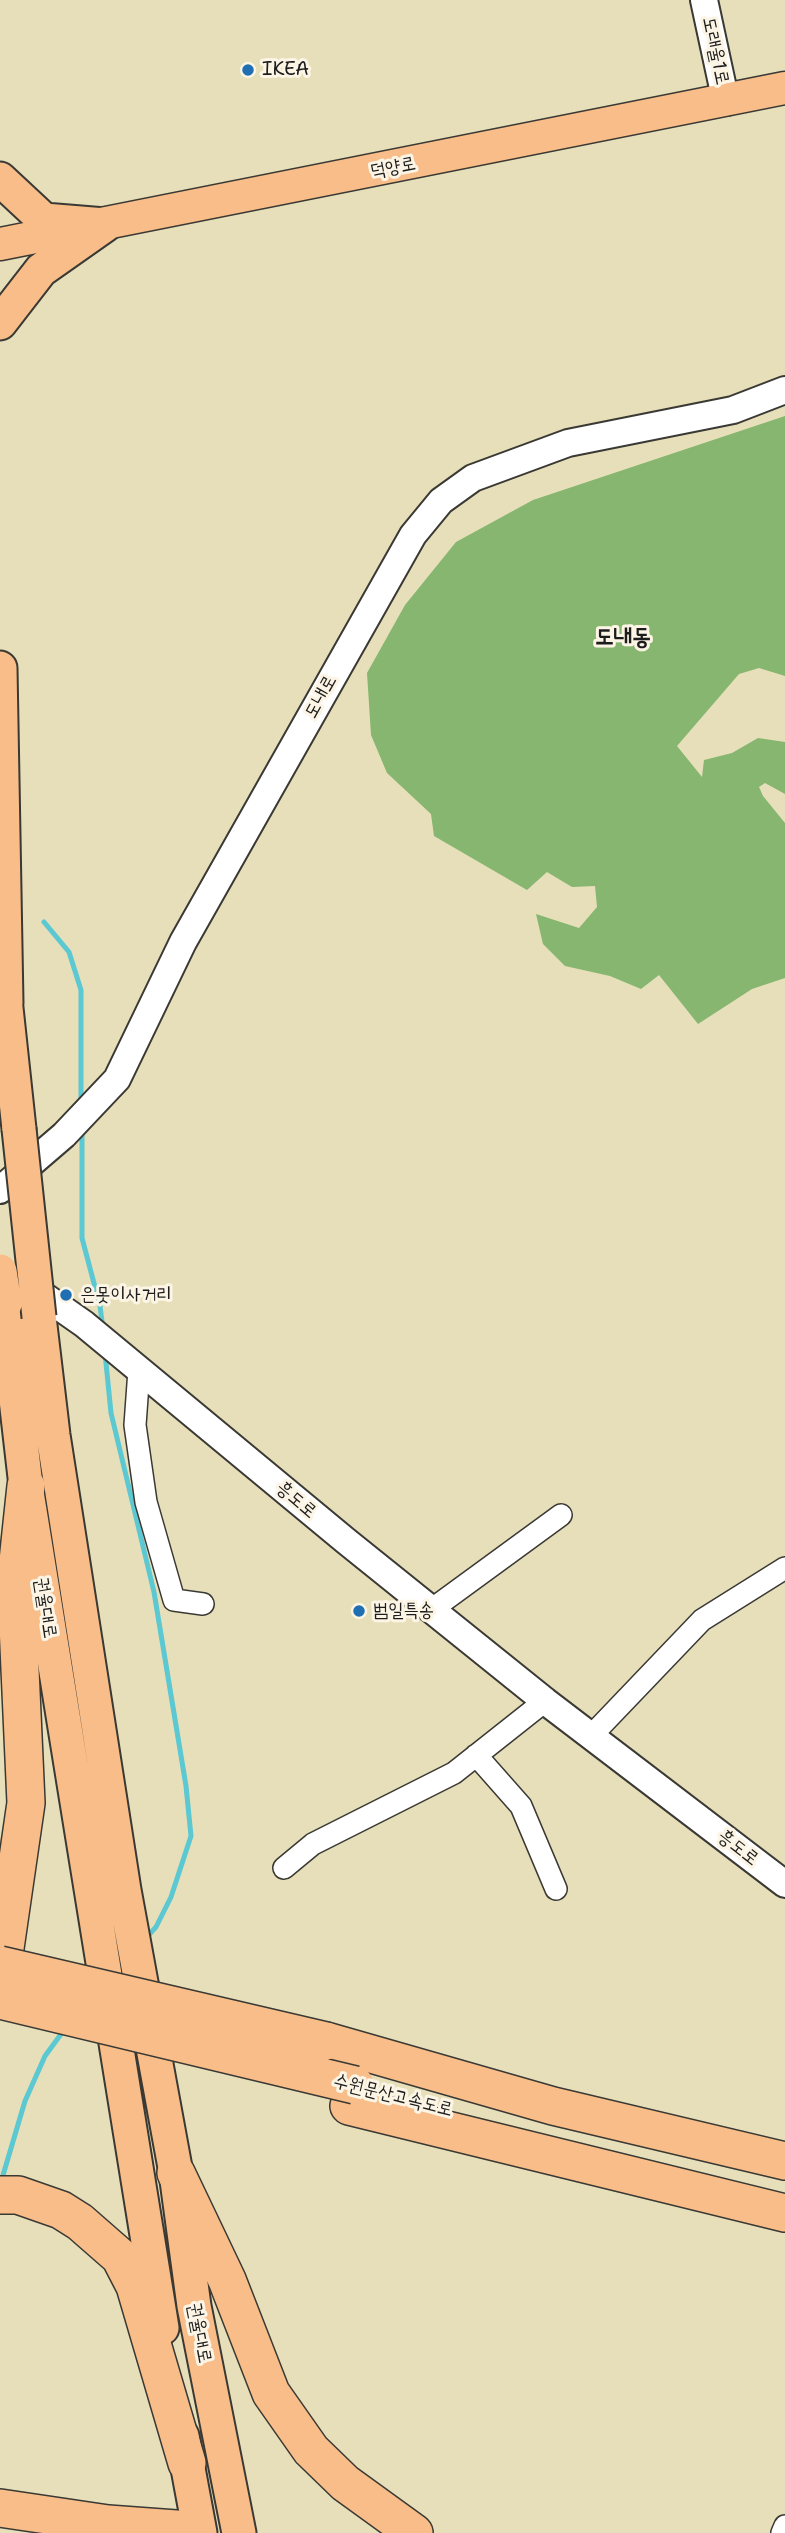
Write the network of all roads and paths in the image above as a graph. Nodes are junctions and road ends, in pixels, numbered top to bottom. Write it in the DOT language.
graph roads {
  1 [pos="704,0"];
  2 [pos="785,88"];
  3 [pos="726,102"];
  4 [pos="0,180"];
  5 [pos="105,225"];
  6 [pos="0,244"];
  7 [pos="0,323"];
  8 [pos="785,390"];
  9 [pos="0,668"];
  10 [pos="0,949"];
  11 [pos="6,1003"];
  12 [pos="0,1190"];
  13 [pos="0,1265"];
  14 [pos="0,1271"];
  15 [pos="134,1366"];
  16 [pos="26,1486"];
  17 [pos="561,1515"];
  18 [pos="785,1568"];
  19 [pos="203,1604"];
  20 [pos="431,1610"];
  21 [pos="545,1701"];
  22 [pos="592,1735"];
  23 [pos="476,1755"];
  24 [pos="284,1868"];
  25 [pos="785,1884"];
  26 [pos="556,1889"];
  27 [pos="0,1962"];
  28 [pos="0,2000"];
  29 [pos="0,2020"];
  30 [pos="352,2096"];
  31 [pos="785,2161"];
  32 [pos="176,2173"];
  33 [pos="0,2195"];
  34 [pos="785,2198"];
  35 [pos="785,2213"];
  36 [pos="187,2463"];
  37 [pos="0,2508"];
  38 [pos="785,2526"];
  39 [pos="188,2531"];
  40 [pos="0,2532"];
  41 [pos="7,2533"];
  42 [pos="239,2533"];
  43 [pos="414,2533"];
  44 [pos="782,2533"];
  1 -- 3 [label="street, 도래울1로"];
  2 -- 3 [label="main road, 덕양로"];
  3 -- 5 [label="main road, 덕양로"];
  4 -- 5 [label="highway"];
  5 -- 6 [label="main road, 덕양로"];
  5 -- 7 [label="highway"];
  8 -- 12 [label="street, 도내로"];
  9 -- 11 [label="highway"];
  10 -- 11 [label="highway"];
  11 -- 32 [label="highway, 권율대로, bridge"];
  13 -- 15 [label="street, 흥도로"];
  14 -- 16 [label="highway, 권율대로, bridge"];
  15 -- 19 [label="street"];
  15 -- 20 [label="street, 흥도로"];
  16 -- 27 [label="highway"];
  16 -- 36 [label="highway, 권율대로, bridge"];
  17 -- 20 [label="street"];
  18 -- 22 [label="street"];
  20 -- 21 [label="street, 흥도로"];
  21 -- 22 [label="street, 흥도로"];
  21 -- 23 [label="street"];
  22 -- 25 [label="street, 흥도로"];
  23 -- 24 [label="street"];
  23 -- 26 [label="street"];
  27 -- 31 [label="highway, 수원문산고속도로, bridge"];
  28 -- 30 [label="highway, 수원문산고속도로, bridge"];
  29 -- 30 [label="highway"];
  30 -- 34 [label="highway, 수원문산고속도로"];
  30 -- 35 [label="highway"];
  32 -- 42 [label="highway, 권율대로"];
  32 -- 43 [label="highway"];
  33 -- 36 [label="highway"];
  36 -- 39 [label="highway, 권율대로"];
  37 -- 39 [label="highway"];
  38 -- 44 [label="street"];
  40 -- 41 [label="highway"];
}
